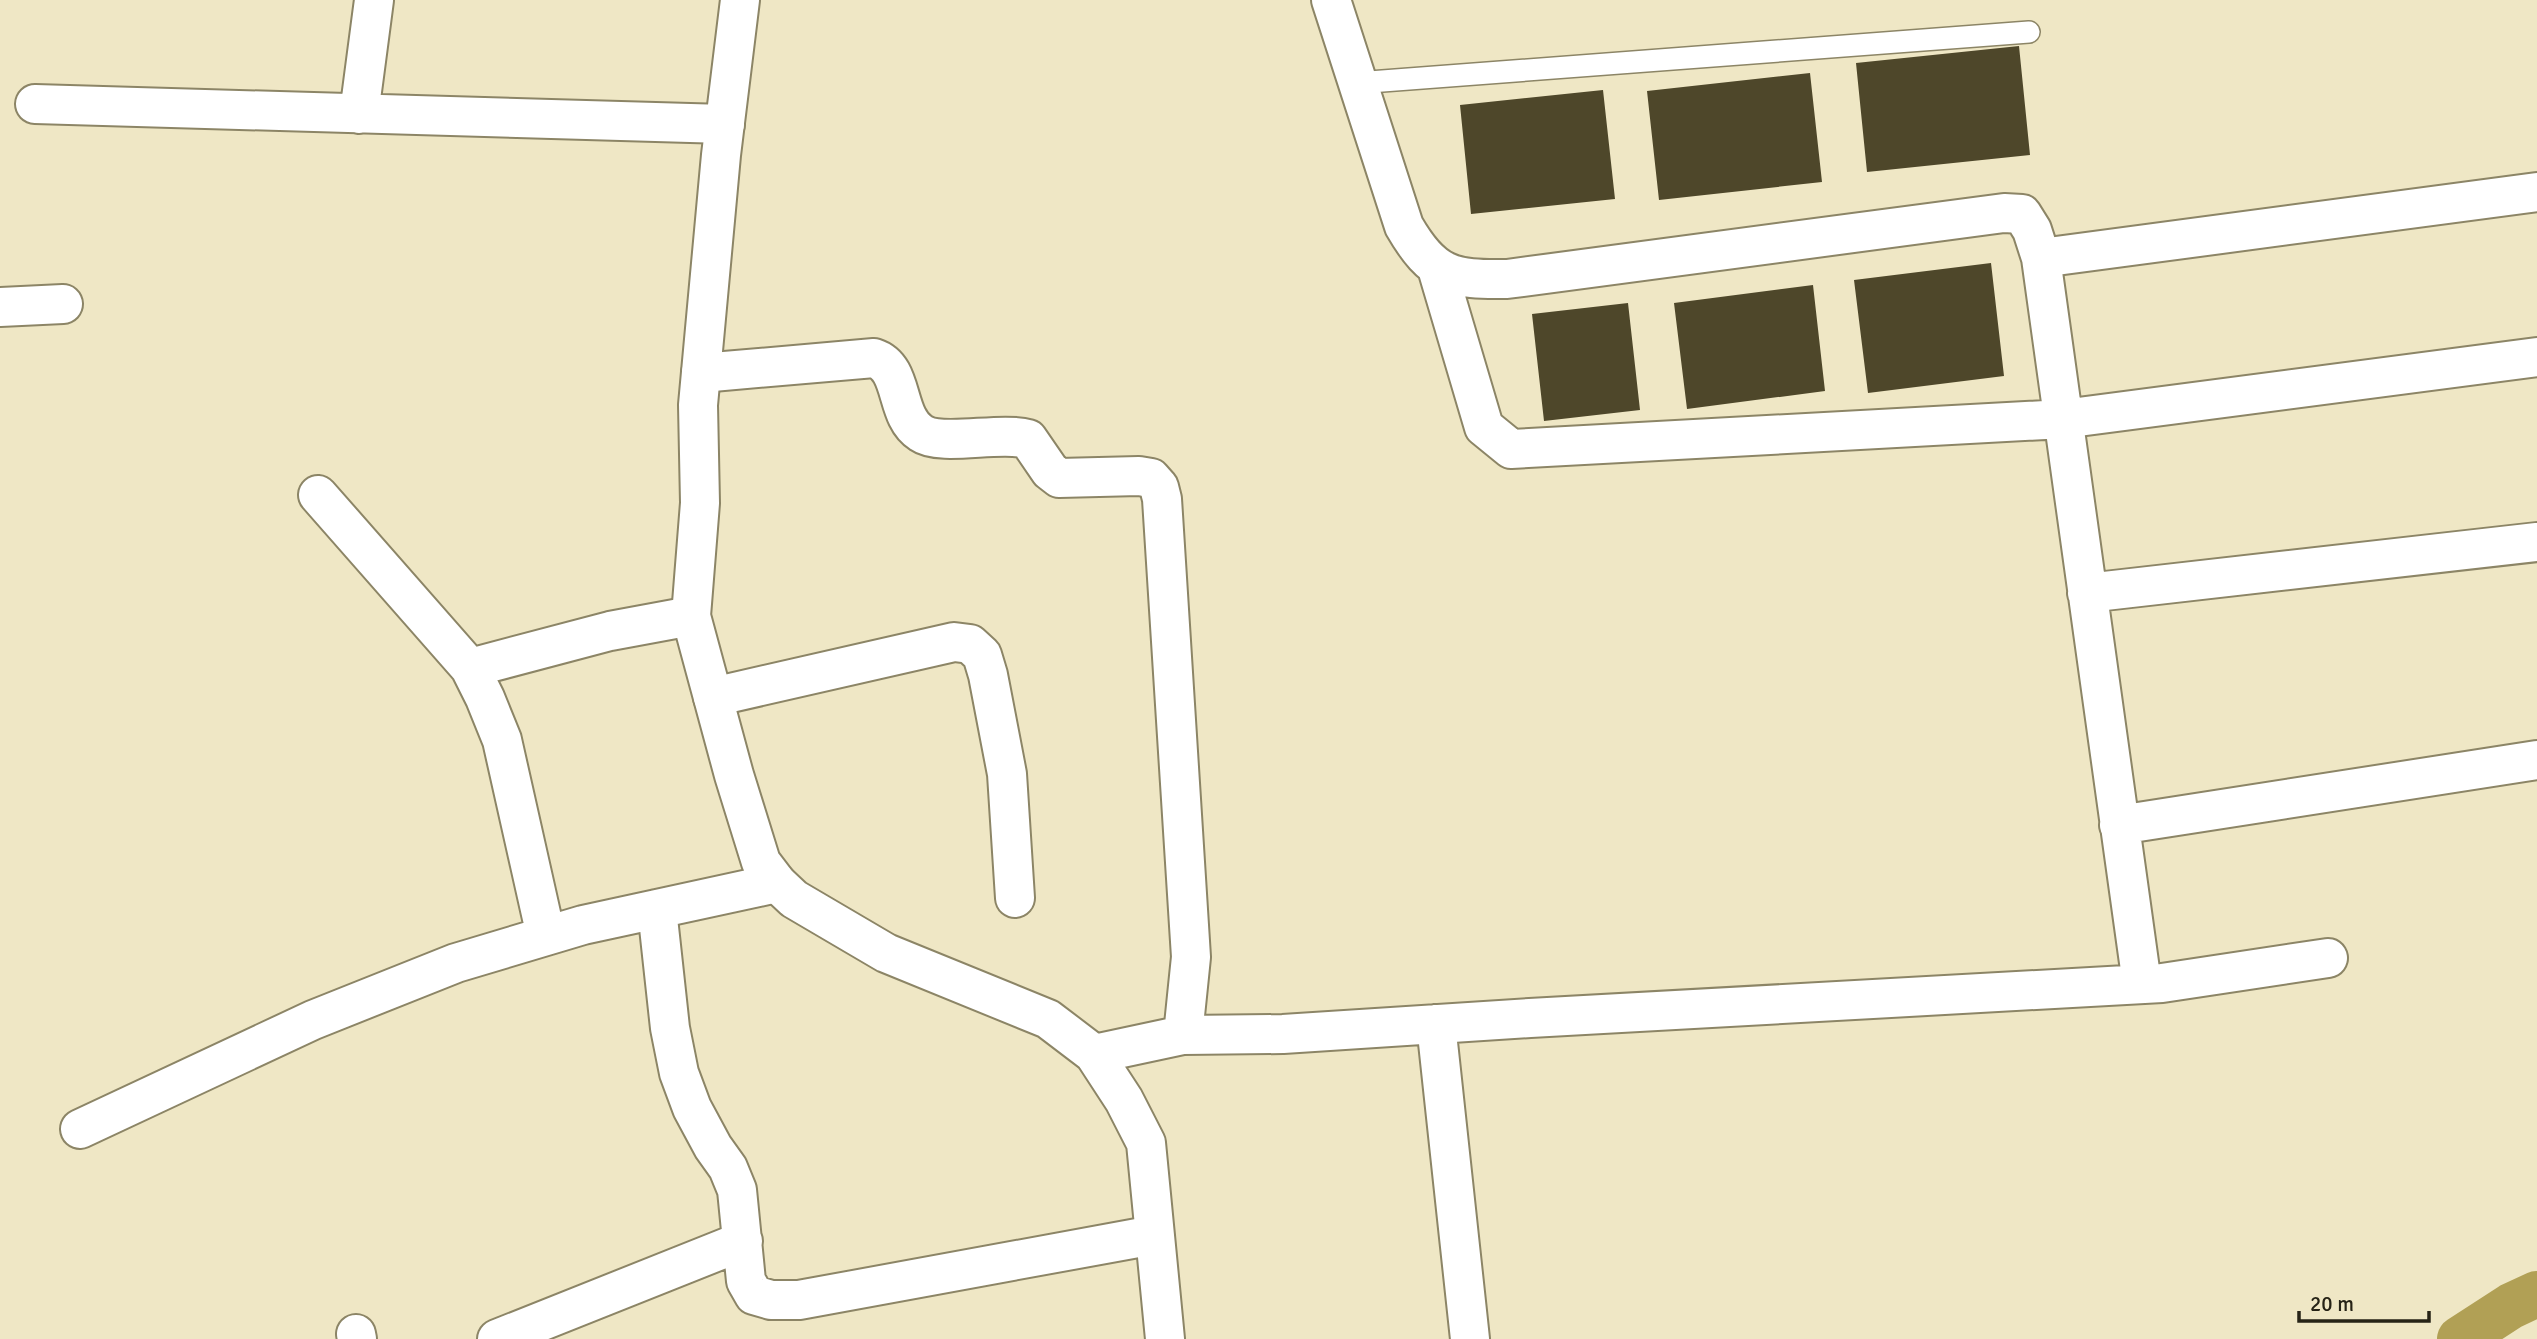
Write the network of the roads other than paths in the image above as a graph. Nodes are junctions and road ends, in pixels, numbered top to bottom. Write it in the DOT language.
graph roads {
  1 [pos="374,0"];
  2 [pos="740,0"];
  3 [pos="1331,0"];
  4 [pos="2029,32"];
  5 [pos="1356,83"];
  6 [pos="35,104"];
  7 [pos="359,114"];
  8 [pos="725,124"];
  9 [pos="2537,192"];
  10 [pos="2041,258"];
  11 [pos="1437,268"];
  12 [pos="63,304"];
  13 [pos="0,307"];
  14 [pos="2537,357"];
  15 [pos="701,373"];
  16 [pos="2063,419"];
  17 [pos="318,495"];
  18 [pos="2537,542"];
  19 [pos="2087,593"];
  20 [pos="691,616"];
  21 [pos="470,668"];
  22 [pos="713,697"];
  23 [pos="2537,760"];
  24 [pos="2119,825"];
  25 [pos="777,883"];
  26 [pos="1015,898"];
  27 [pos="657,909"];
  28 [pos="546,936"];
  29 [pos="2328,958"];
  30 [pos="2142,984"];
  31 [pos="1436,1024"];
  32 [pos="1183,1035"];
  33 [pos="1094,1054"];
  34 [pos="80,1129"];
  35 [pos="1154,1234"];
  36 [pos="743,1241"];
  37 [pos="497,1339"];
  38 [pos="1166,1339"];
  39 [pos="1471,1339"];
  1 -- 7 [label="street"];
  2 -- 8 [label="street"];
  3 -- 5 [label="street"];
  4 -- 5 [label="lane"];
  5 -- 11 [label="street"];
  6 -- 7 [label="street"];
  7 -- 8 [label="street"];
  8 -- 15 [label="street"];
  9 -- 10 [label="street"];
  10 -- 11 [label="street"];
  10 -- 16 [label="street"];
  11 -- 16 [label="street"];
  12 -- 13 [label="street"];
  14 -- 16 [label="street"];
  15 -- 20 [label="street"];
  15 -- 32 [label="street"];
  16 -- 19 [label="street"];
  17 -- 21 [label="street"];
  18 -- 19 [label="street"];
  19 -- 24 [label="street"];
  20 -- 21 [label="street"];
  20 -- 22 [label="street"];
  21 -- 28 [label="street"];
  22 -- 25 [label="street"];
  22 -- 26 [label="street"];
  23 -- 24 [label="street"];
  24 -- 30 [label="street"];
  25 -- 27 [label="street"];
  25 -- 33 [label="street"];
  27 -- 28 [label="street"];
  27 -- 36 [label="street"];
  28 -- 34 [label="street"];
  29 -- 30 [label="street"];
  30 -- 31 [label="street"];
  31 -- 32 [label="street"];
  31 -- 39 [label="street"];
  32 -- 33 [label="street"];
  33 -- 35 [label="street"];
  35 -- 36 [label="street"];
  35 -- 38 [label="street"];
  36 -- 37 [label="street"];
}
